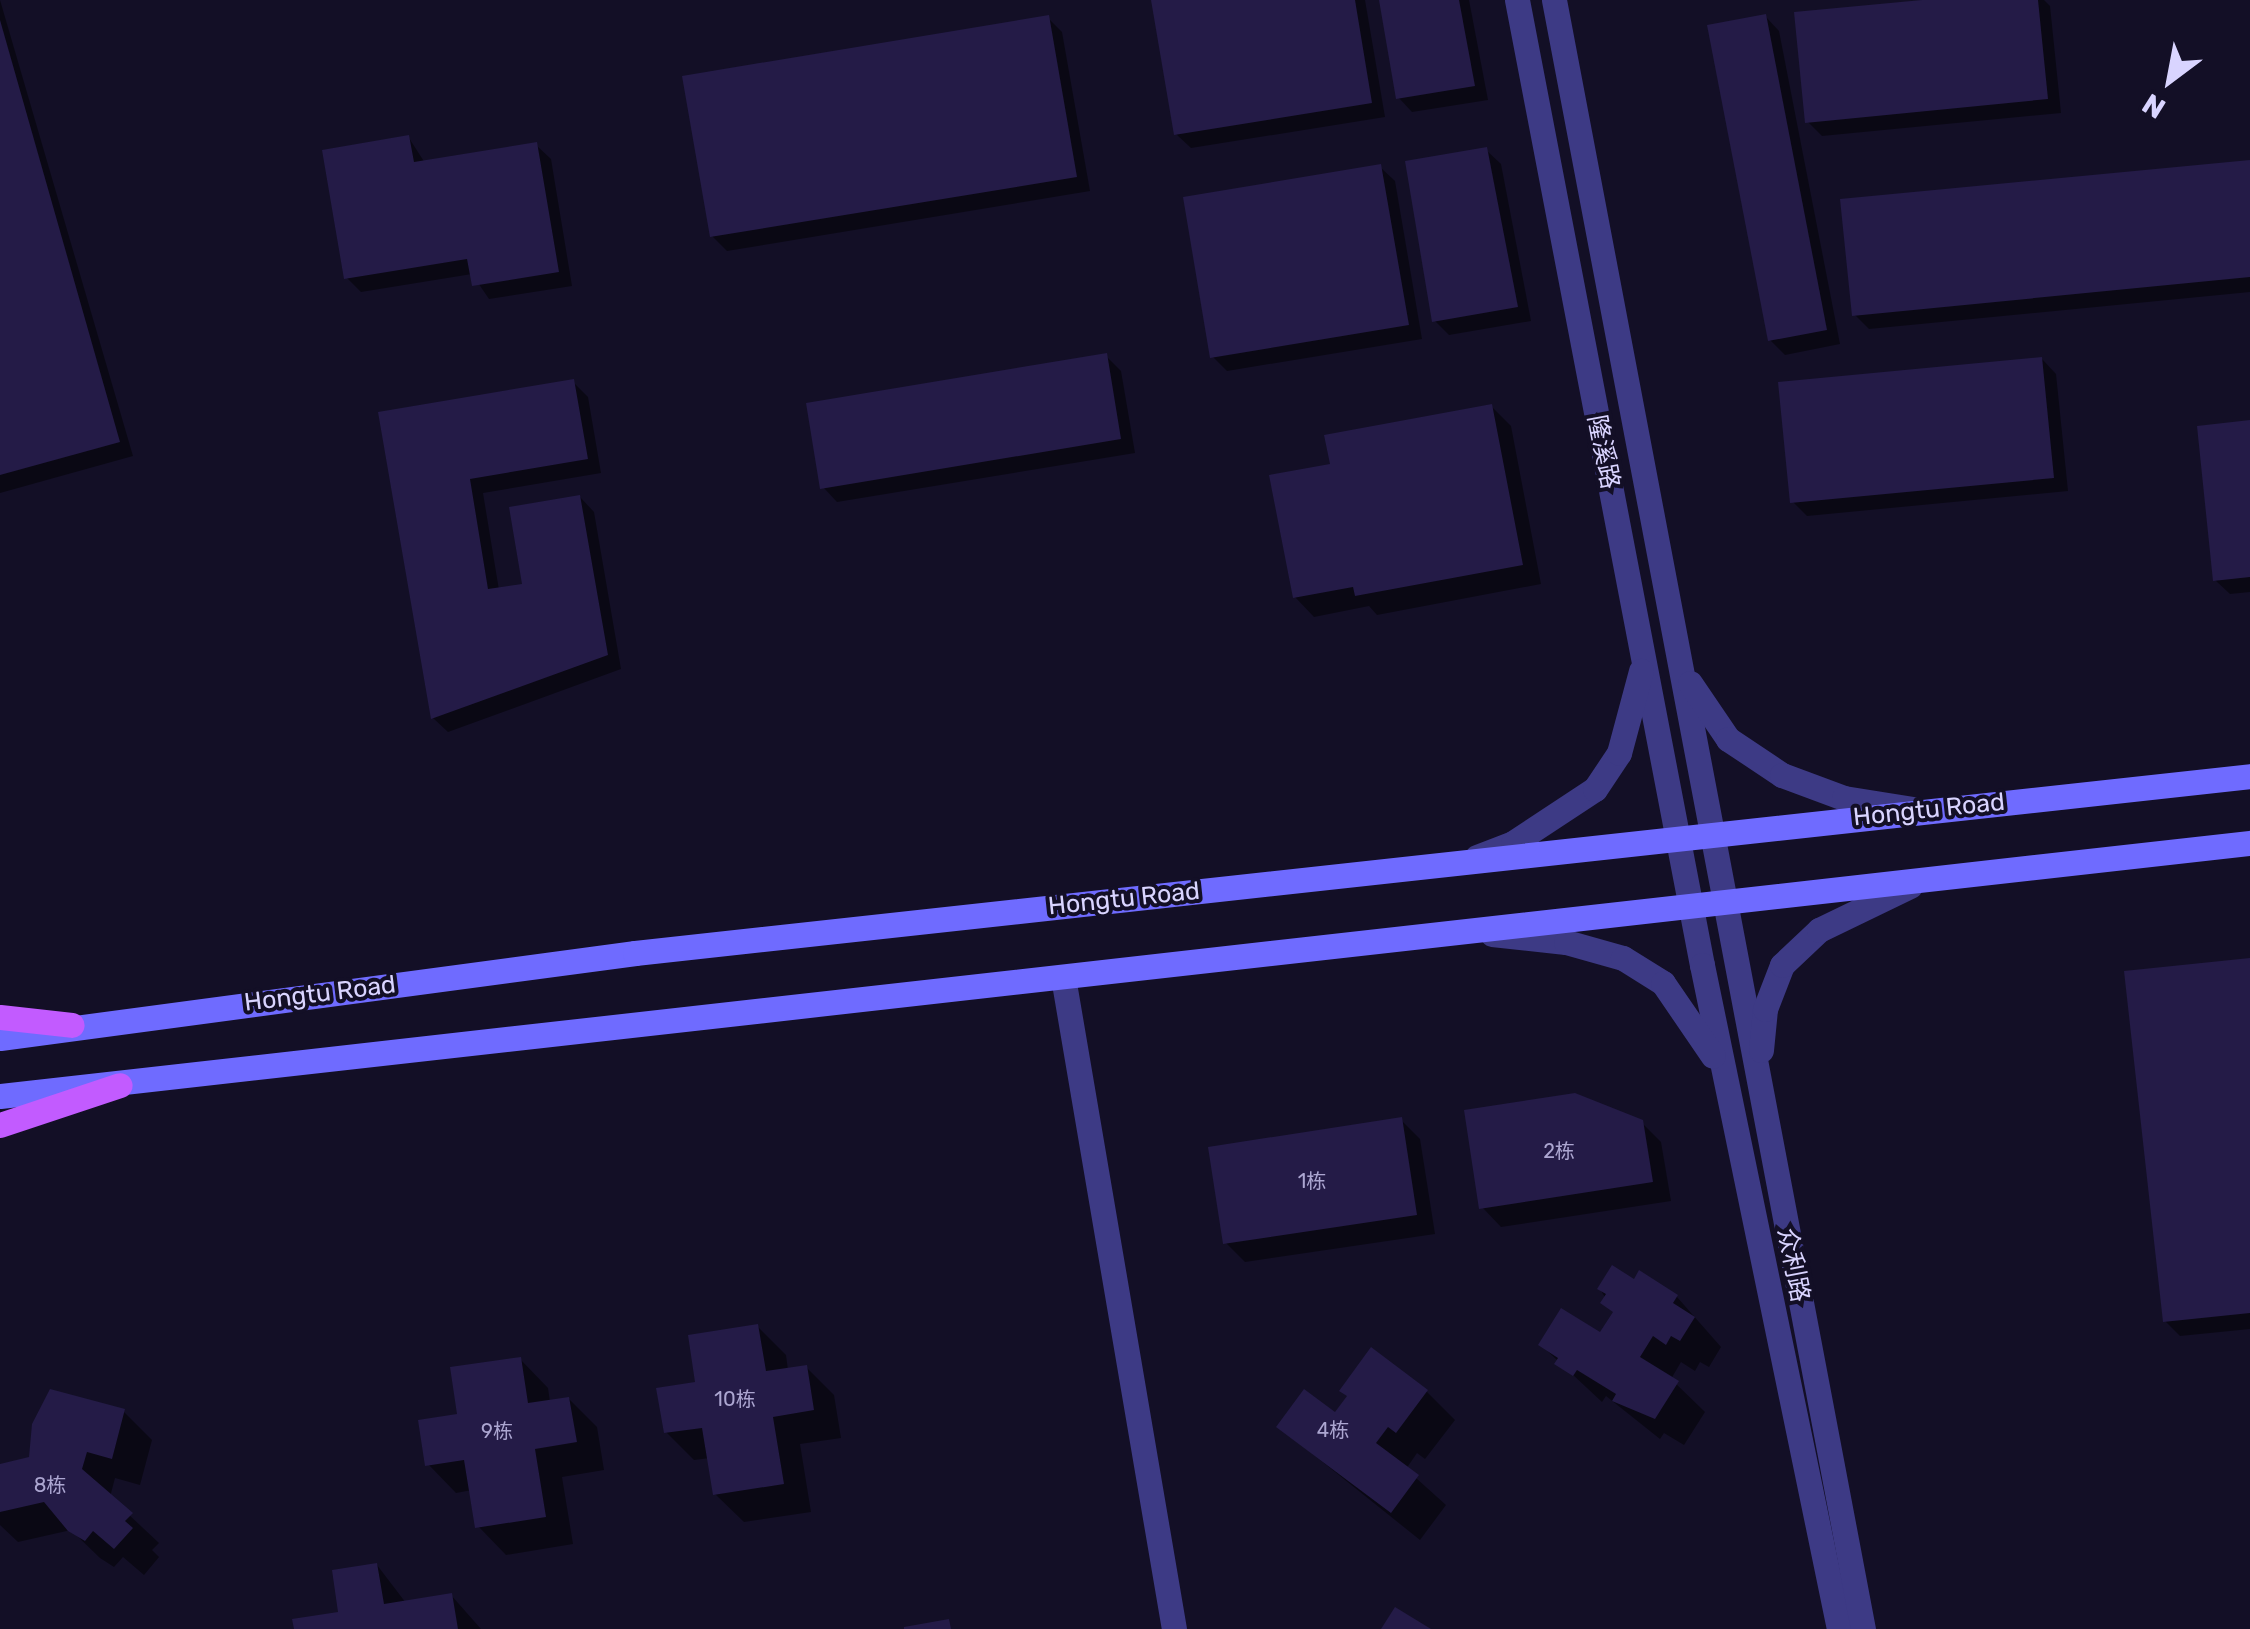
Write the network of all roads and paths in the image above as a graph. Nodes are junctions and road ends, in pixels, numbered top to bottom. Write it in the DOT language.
graph roads {
  1 [pos="1517,0"];
  2 [pos="1554,0"];
  3 [pos="1675,650"];
  4 [pos="1644,657"];
  5 [pos="2250,776"];
  6 [pos="1923,811"];
  7 [pos="1711,834"];
  8 [pos="1680,838"];
  9 [pos="2250,843"];
  10 [pos="1463,862"];
  11 [pos="1933,877"];
  12 [pos="1723,900"];
  13 [pos="1691,904"];
  14 [pos="1462,931"];
  15 [pos="1063,977"];
  16 [pos="0,1017"];
  17 [pos="72,1025"];
  18 [pos="0,1038"];
  19 [pos="1727,1082"];
  20 [pos="120,1084"];
  21 [pos="1759,1084"];
  22 [pos="0,1096"];
  23 [pos="0,1125"];
  24 [pos="1174,1629"];
  25 [pos="1839,1629"];
  26 [pos="1863,1629"];
  1 -- 4 [label="street, 隆溪路"];
  2 -- 3 [label="street, 隆溪路"];
  3 -- 6 [label="street"];
  3 -- 7 [label="street, 隆溪路"];
  4 -- 8 [label="street, 隆溪路"];
  4 -- 10 [label="street"];
  5 -- 6 [label="main road, Hongtu Road"];
  6 -- 7 [label="main road, Hongtu Road"];
  7 -- 8 [label="main road, Hongtu Road"];
  7 -- 12 [label="street, 隆溪路"];
  8 -- 10 [label="main road, Hongtu Road"];
  8 -- 13 [label="street, 隆溪路"];
  9 -- 11 [label="main road"];
  10 -- 17 [label="main road, Hongtu Road"];
  11 -- 12 [label="main road"];
  11 -- 21 [label="street"];
  12 -- 13 [label="main road"];
  12 -- 21 [label="street, 众利路"];
  13 -- 14 [label="main road"];
  13 -- 19 [label="street, 众利路"];
  14 -- 15 [label="main road"];
  14 -- 19 [label="street"];
  15 -- 20 [label="main road"];
  15 -- 24 [label="street"];
  16 -- 17 [label="main road"];
  17 -- 18 [label="main road, Hongtu Road"];
  19 -- 25 [label="street, 众利路"];
  20 -- 22 [label="main road"];
  20 -- 23 [label="main road"];
  21 -- 26 [label="street, 众利路"];
}
